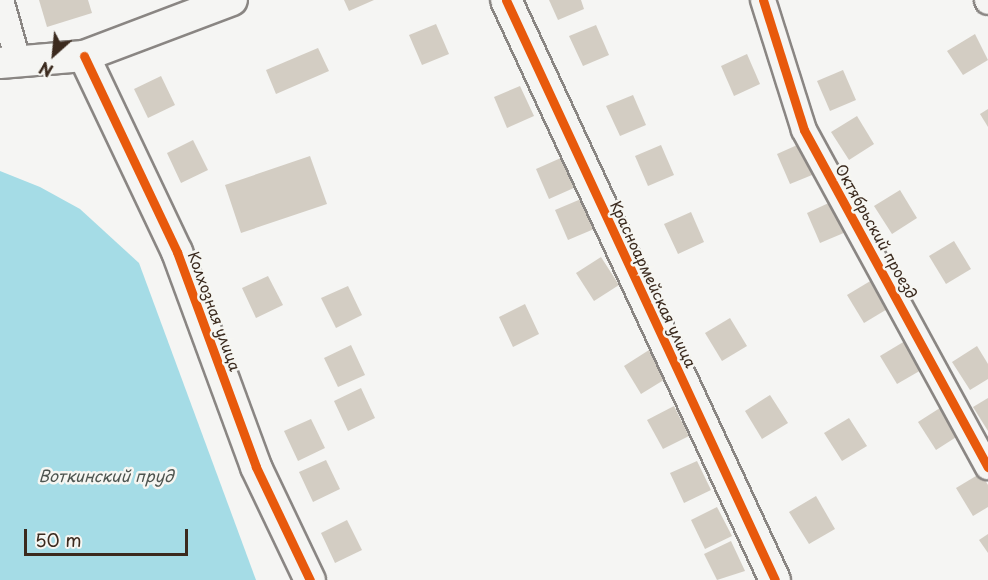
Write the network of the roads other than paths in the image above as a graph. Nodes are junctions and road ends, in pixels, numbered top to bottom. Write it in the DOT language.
graph roads {
  1 [pos="1,0"];
  2 [pos="232,0"];
  3 [pos="506,0"];
  4 [pos="763,0"];
  5 [pos="84,56"];
  6 [pos="9,64"];
  7 [pos="988,466"];
  8 [pos="310,580"];
  9 [pos="775,580"];
  1 -- 6 [label="street"];
  2 -- 5 [label="street"];
  3 -- 9 [label="street, Красноармейская улица"];
  4 -- 7 [label="street, Октябрьский проезд"];
  5 -- 6 [label="street"];
  5 -- 8 [label="street, Колхозная улица"];
}
